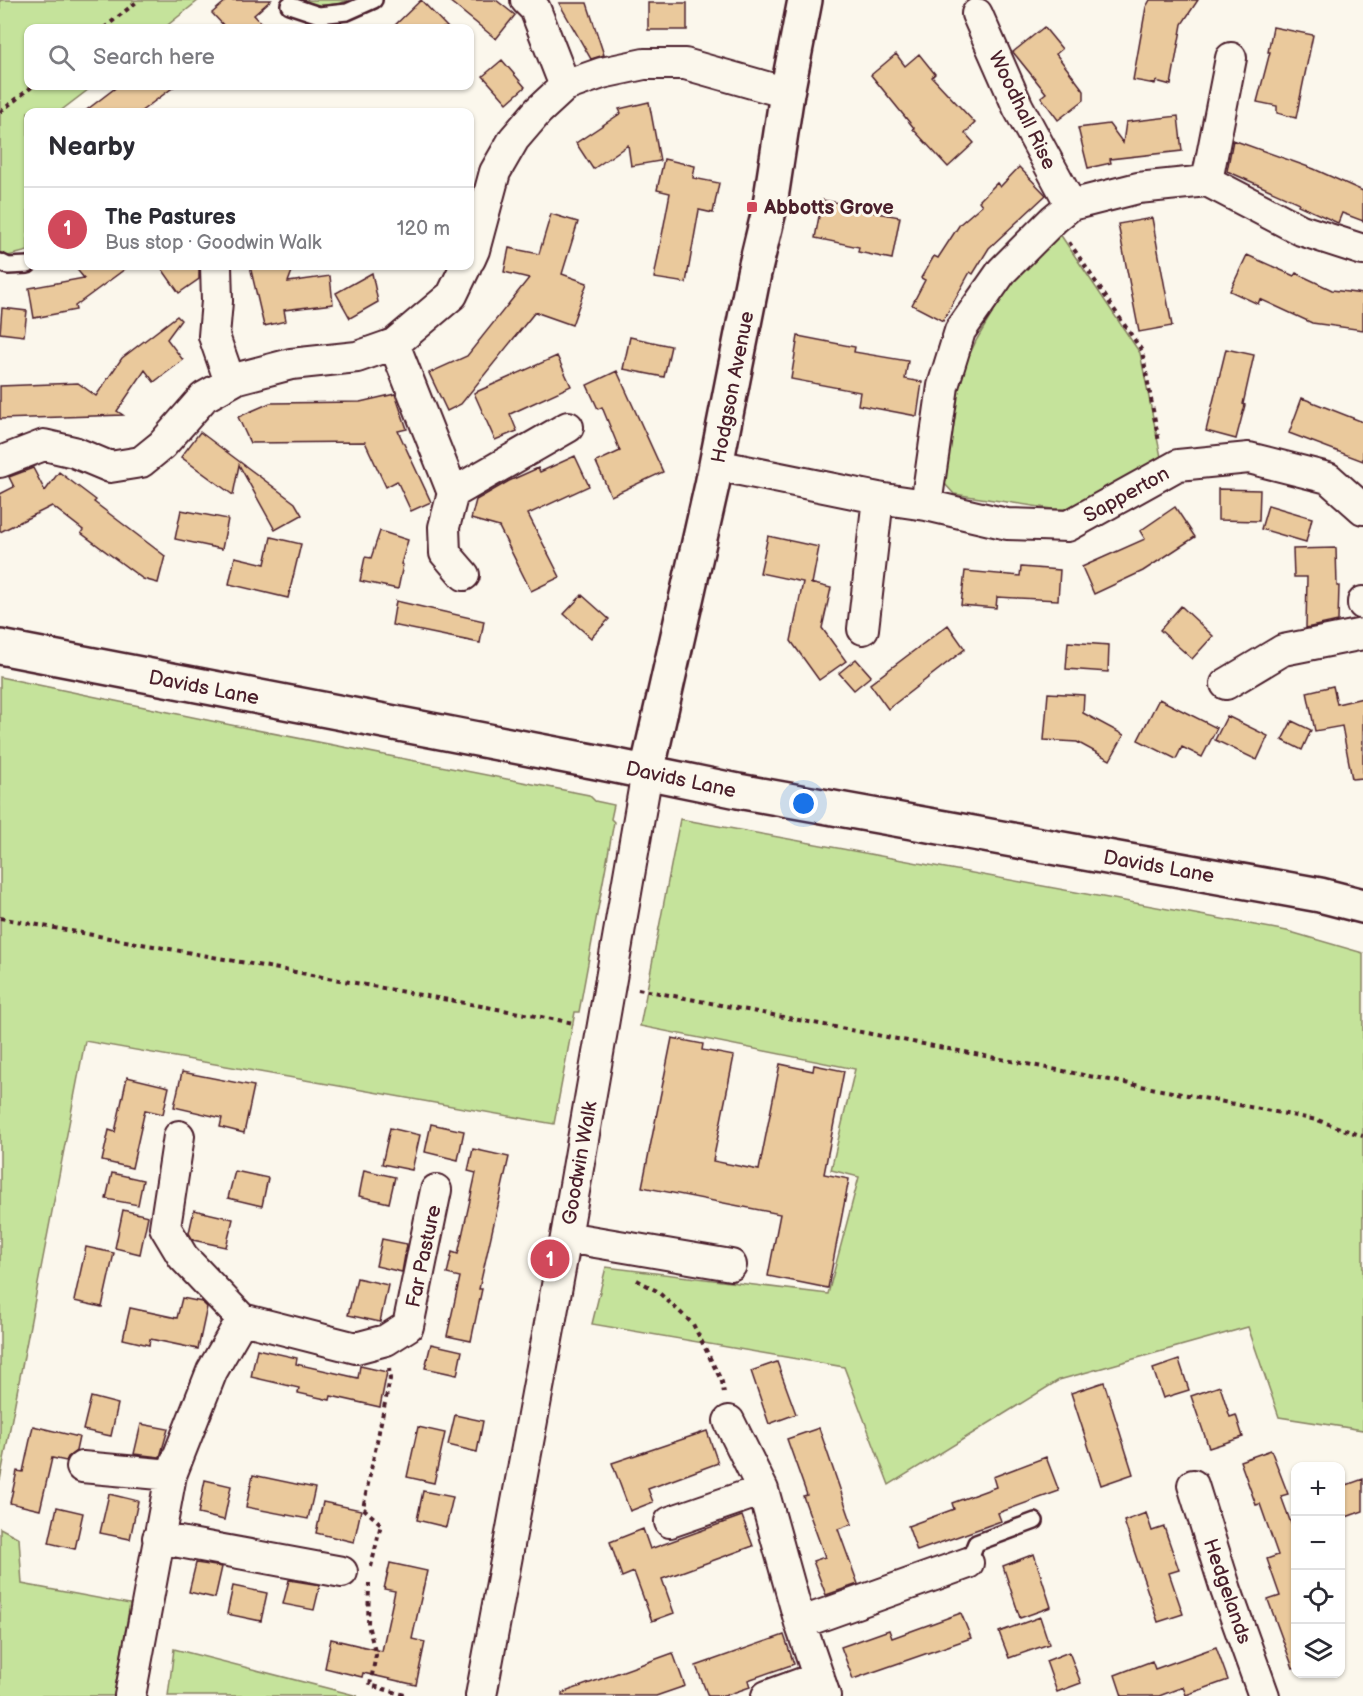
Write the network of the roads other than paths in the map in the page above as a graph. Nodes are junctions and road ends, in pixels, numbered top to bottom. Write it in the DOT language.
graph roads {
  1 [pos="374,0"];
  2 [pos="526,0"];
  3 [pos="805,0"];
  4 [pos="289,5"];
  5 [pos="977,14"];
  6 [pos="1231,58"];
  7 [pos="565,86"];
  8 [pos="787,93"];
  9 [pos="1207,182"];
  10 [pos="1062,212"];
  11 [pos="474,250"];
  12 [pos="1363,250"];
  13 [pos="0,262"];
  14 [pos="24,265"];
  15 [pos="216,270"];
  16 [pos="464,270"];
  17 [pos="394,344"];
  18 [pos="230,382"];
  19 [pos="568,427"];
  20 [pos="0,462"];
  21 [pos="716,465"];
  22 [pos="453,493"];
  23 [pos="878,498"];
  24 [pos="926,505"];
  25 [pos="1363,509"];
  26 [pos="464,575"];
  27 [pos="863,629"];
  28 [pos="1363,634"];
  29 [pos="0,647"];
  30 [pos="1226,684"];
  31 [pos="648,772"];
  32 [pos="1363,906"];
  33 [pos="179,1136"];
  34 [pos="436,1190"];
  35 [pos="566,1237"];
  36 [pos="731,1265"];
  37 [pos="242,1319"];
  38 [pos="729,1421"];
  39 [pos="82,1467"];
  40 [pos="171,1475"];
  41 [pos="1193,1485"];
  42 [pos="763,1490"];
  43 [pos="1035,1521"];
  44 [pos="670,1522"];
  45 [pos="158,1538"];
  46 [pos="968,1563"];
  47 [pos="342,1572"];
  48 [pos="800,1623"];
  49 [pos="822,1687"];
  50 [pos="130,1696"];
  51 [pos="481,1696"];
  52 [pos="767,1696"];
  53 [pos="1264,1696"];
  1 -- 4 [label="lane"];
  2 -- 7 [label="street"];
  3 -- 8 [label="street, Hodgson Avenue"];
  5 -- 10 [label="street, Woodhall Rise"];
  6 -- 9 [label="street"];
  7 -- 8 [label="street"];
  7 -- 11 [label="street"];
  8 -- 21 [label="street, Hodgson Avenue"];
  9 -- 10 [label="street"];
  9 -- 12 [label="street"];
  10 -- 24 [label="street"];
  13 -- 14 [label="lane"];
  15 -- 18 [label="street"];
  16 -- 17 [label="street"];
  17 -- 18 [label="street"];
  17 -- 22 [label="street"];
  18 -- 20 [label="street"];
  19 -- 22 [label="street"];
  21 -- 23 [label="street, Sapperton"];
  21 -- 31 [label="street, Hodgson Avenue"];
  22 -- 26 [label="street"];
  23 -- 24 [label="street, Sapperton"];
  23 -- 27 [label="street"];
  24 -- 25 [label="street, Sapperton"];
  28 -- 30 [label="street"];
  29 -- 31 [label="street, Davids Lane"];
  31 -- 32 [label="street, Davids Lane"];
  31 -- 35 [label="street, Goodwin Walk"];
  33 -- 37 [label="street"];
  34 -- 37 [label="street, Far Pasture"];
  35 -- 36 [label="street"];
  35 -- 51 [label="street, Goodwin Walk"];
  37 -- 40 [label="street"];
  38 -- 42 [label="street"];
  39 -- 40 [label="street"];
  40 -- 45 [label="street"];
  41 -- 53 [label="street, Hedgelands"];
  42 -- 44 [label="street"];
  42 -- 48 [label="street"];
  43 -- 46 [label="lane"];
  45 -- 47 [label="street"];
  45 -- 50 [label="street"];
  46 -- 48 [label="street"];
  48 -- 49 [label="street"];
  49 -- 52 [label="street"];
}
